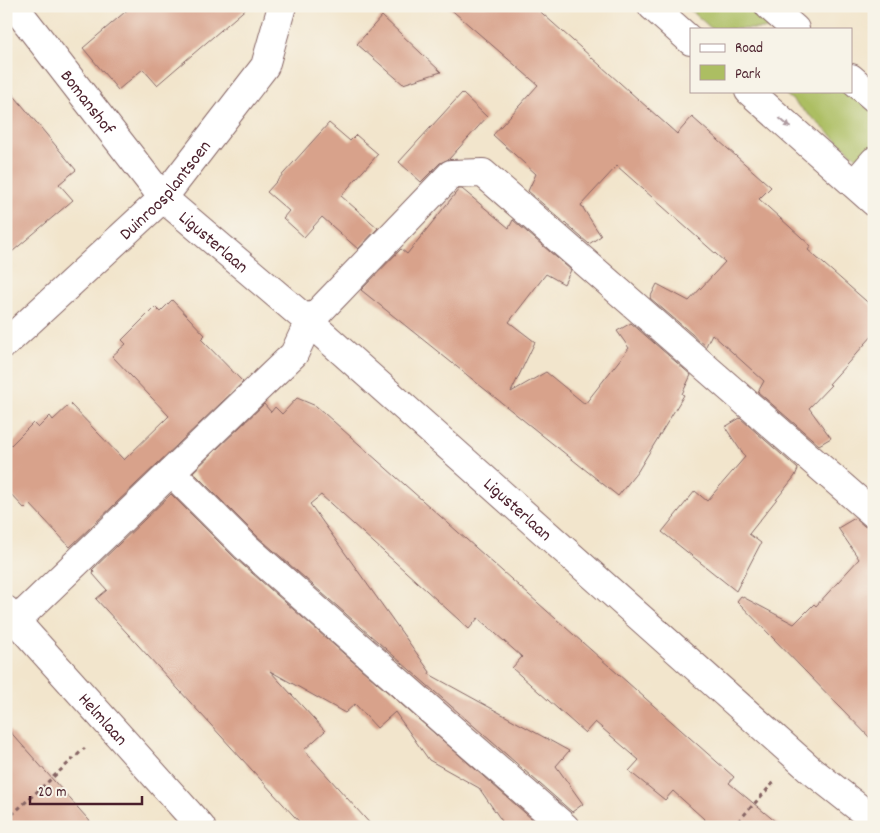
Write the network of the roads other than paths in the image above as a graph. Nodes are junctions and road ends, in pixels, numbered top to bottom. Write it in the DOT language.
graph roads {
  1 [pos="14,6"];
  2 [pos="282,6"];
  3 [pos="652,6"];
  4 [pos="770,6"];
  5 [pos="794,28"];
  6 [pos="690,40"];
  7 [pos="852,79"];
  8 [pos="749,92"];
  9 [pos="874,98"];
  10 [pos="874,161"];
  11 [pos="854,184"];
  12 [pos="163,198"];
  13 [pos="874,202"];
  14 [pos="309,322"];
  15 [pos="6,343"];
  16 [pos="171,472"];
  17 [pos="874,514"];
  18 [pos="11,615"];
  19 [pos="874,820"];
  20 [pos="201,827"];
  21 [pos="565,827"];
  1 -- 12 [label="street, Bomanshof"];
  2 -- 12 [label="street, Duinroosplantsoen"];
  3 -- 6 [label="street"];
  4 -- 5 [label="street"];
  7 -- 9 [label="street"];
  8 -- 11 [label="street, one-way"];
  10 -- 11 [label="street"];
  11 -- 13 [label="street"];
  12 -- 14 [label="street, Ligusterlaan"];
  12 -- 15 [label="street, Duinroosplantsoen"];
  14 -- 16 [label="street"];
  14 -- 17 [label="street"];
  14 -- 19 [label="street, Ligusterlaan"];
  16 -- 18 [label="street"];
  16 -- 21 [label="street"];
  18 -- 20 [label="street, Helmlaan"];
}
